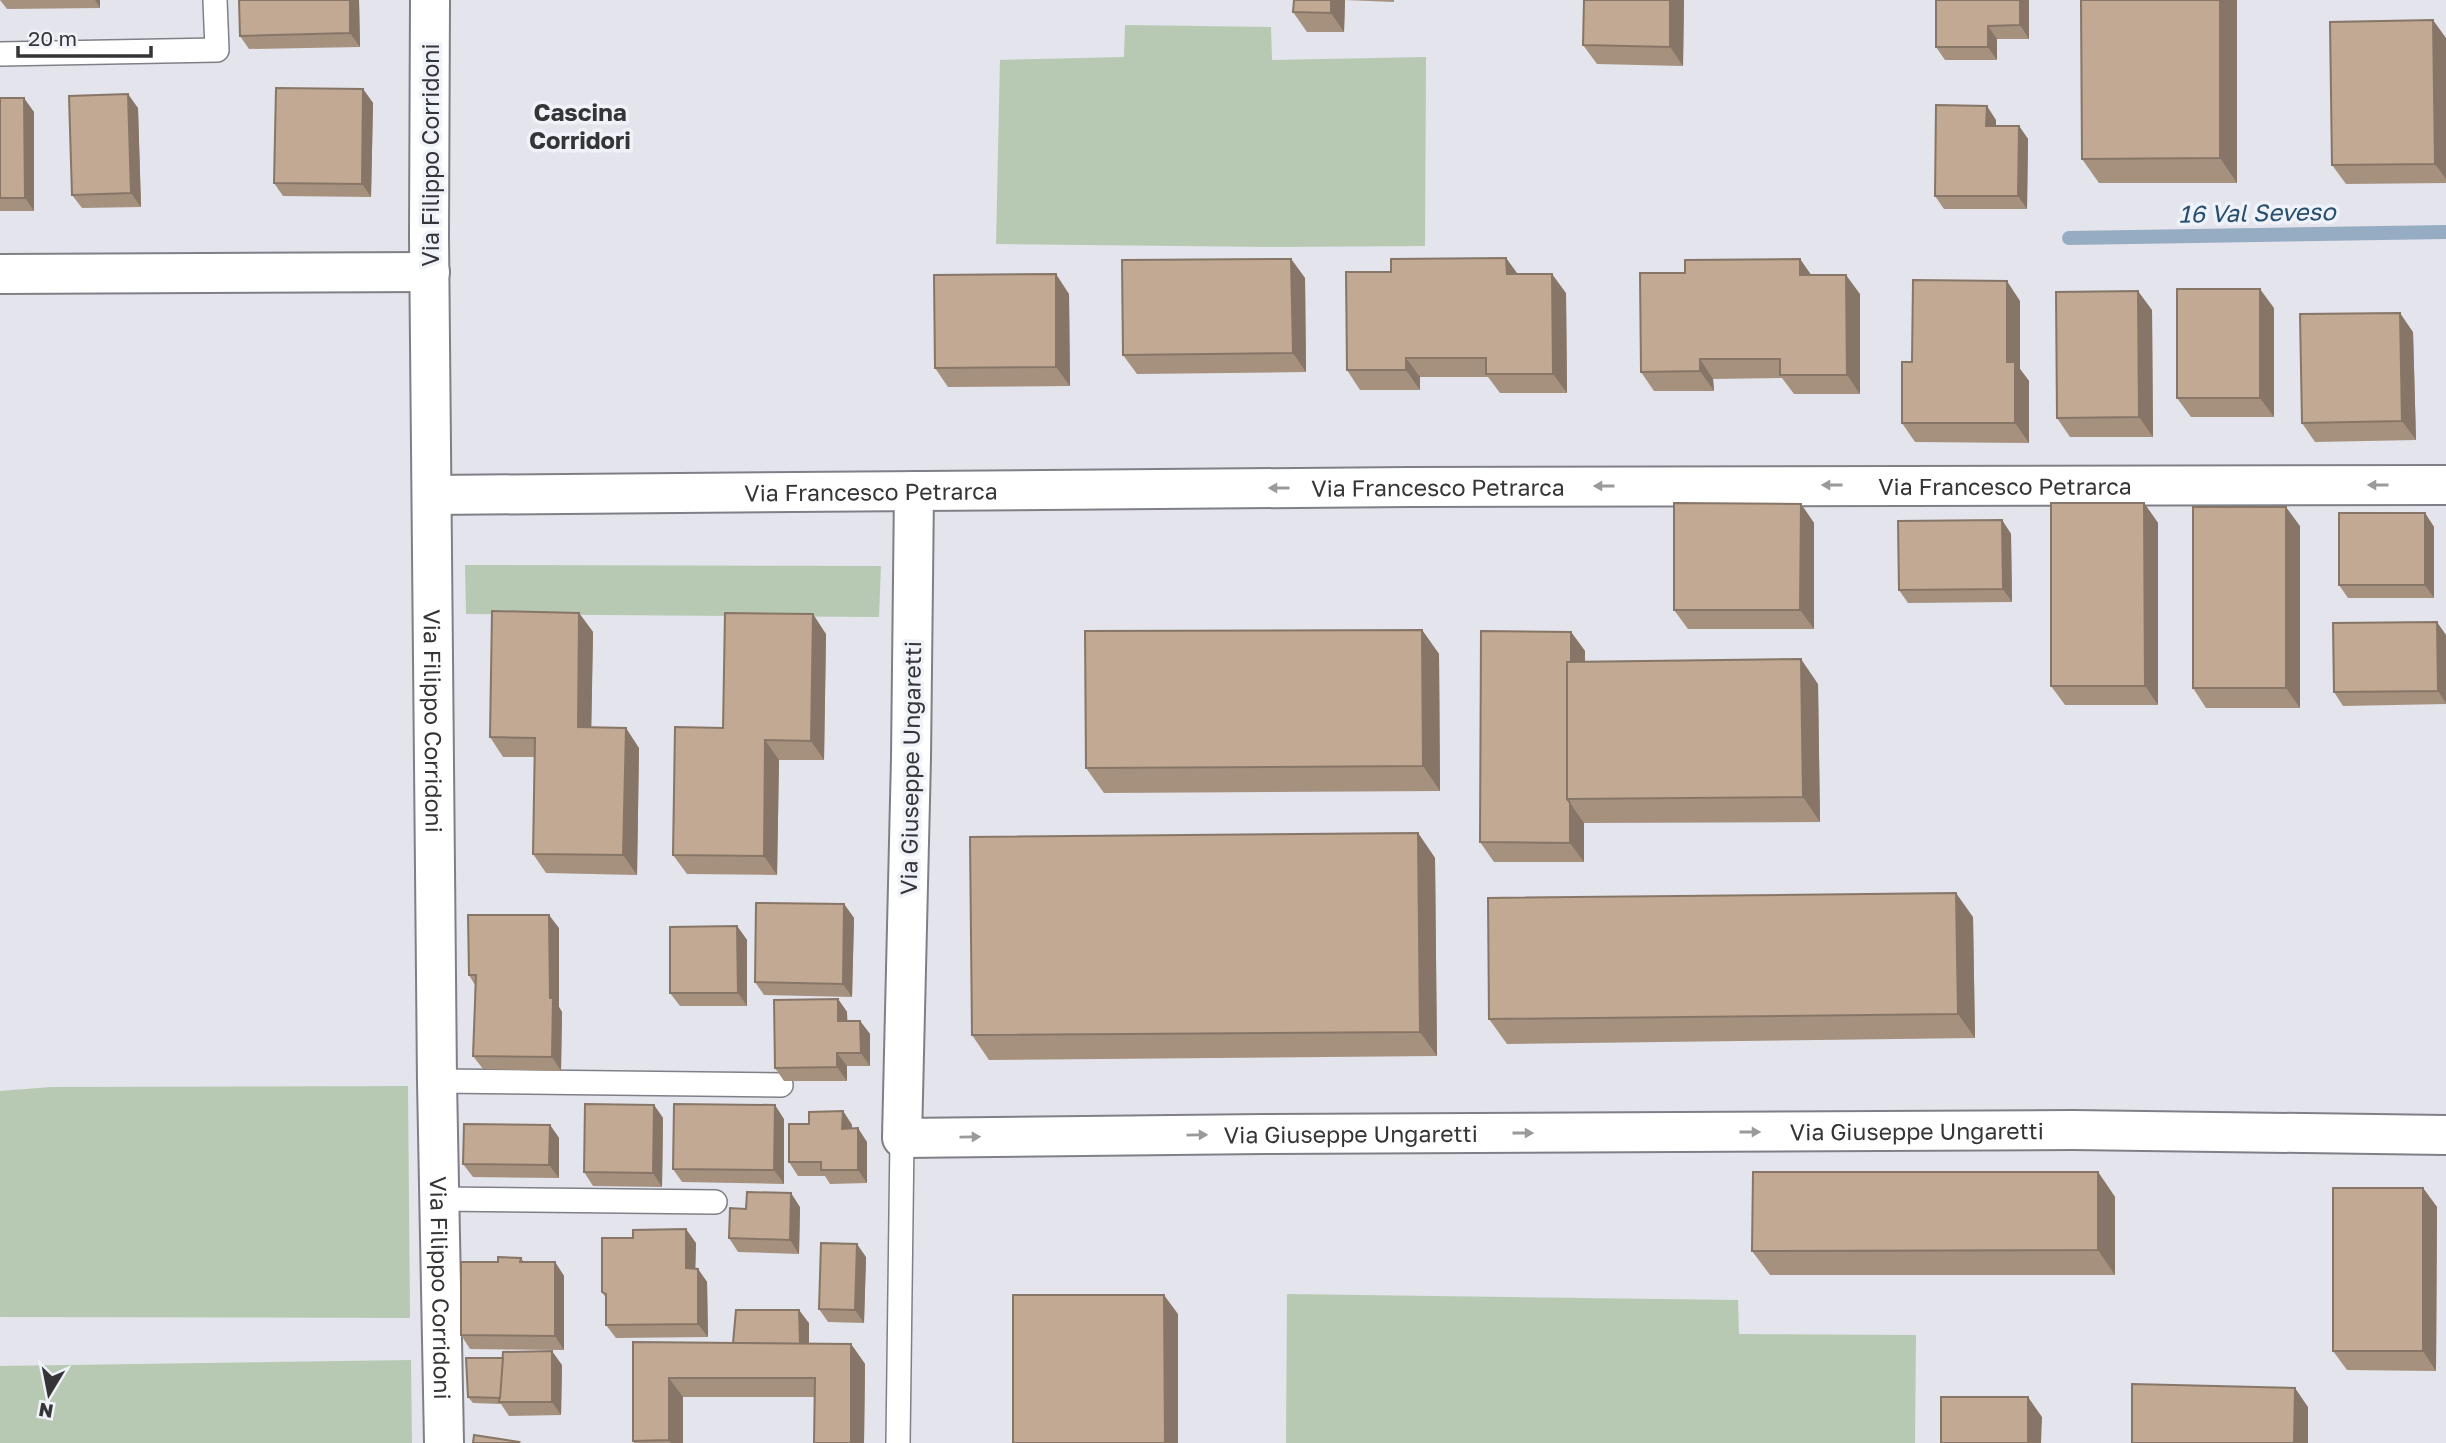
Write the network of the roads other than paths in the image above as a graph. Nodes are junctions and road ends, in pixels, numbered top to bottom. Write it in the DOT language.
graph roads {
  1 [pos="215,0"];
  2 [pos="430,0"];
  3 [pos="0,54"];
  4 [pos="430,272"];
  5 [pos="0,274"];
  6 [pos="2446,485"];
  7 [pos="914,491"];
  8 [pos="432,495"];
  9 [pos="437,1081"];
  10 [pos="781,1085"];
  11 [pos="2446,1135"];
  12 [pos="902,1138"];
  13 [pos="439,1199"];
  14 [pos="715,1202"];
  15 [pos="444,1443"];
  16 [pos="898,1443"];
  1 -- 3 [label="lane"];
  2 -- 4 [label="street, Via Filippo Corridoni"];
  4 -- 5 [label="street"];
  4 -- 8 [label="street, Via Filippo Corridoni"];
  6 -- 7 [label="street, Via Francesco Petrarca, one-way"];
  7 -- 8 [label="street, Via Francesco Petrarca"];
  7 -- 12 [label="street, Via Giuseppe Ungaretti"];
  8 -- 9 [label="street, Via Filippo Corridoni"];
  9 -- 10 [label="lane"];
  9 -- 13 [label="street, Via Filippo Corridoni"];
  12 -- 11 [label="street, Via Giuseppe Ungaretti, one-way"];
  12 -- 16 [label="lane"];
  13 -- 14 [label="lane"];
  13 -- 15 [label="street, Via Filippo Corridoni"];
}
